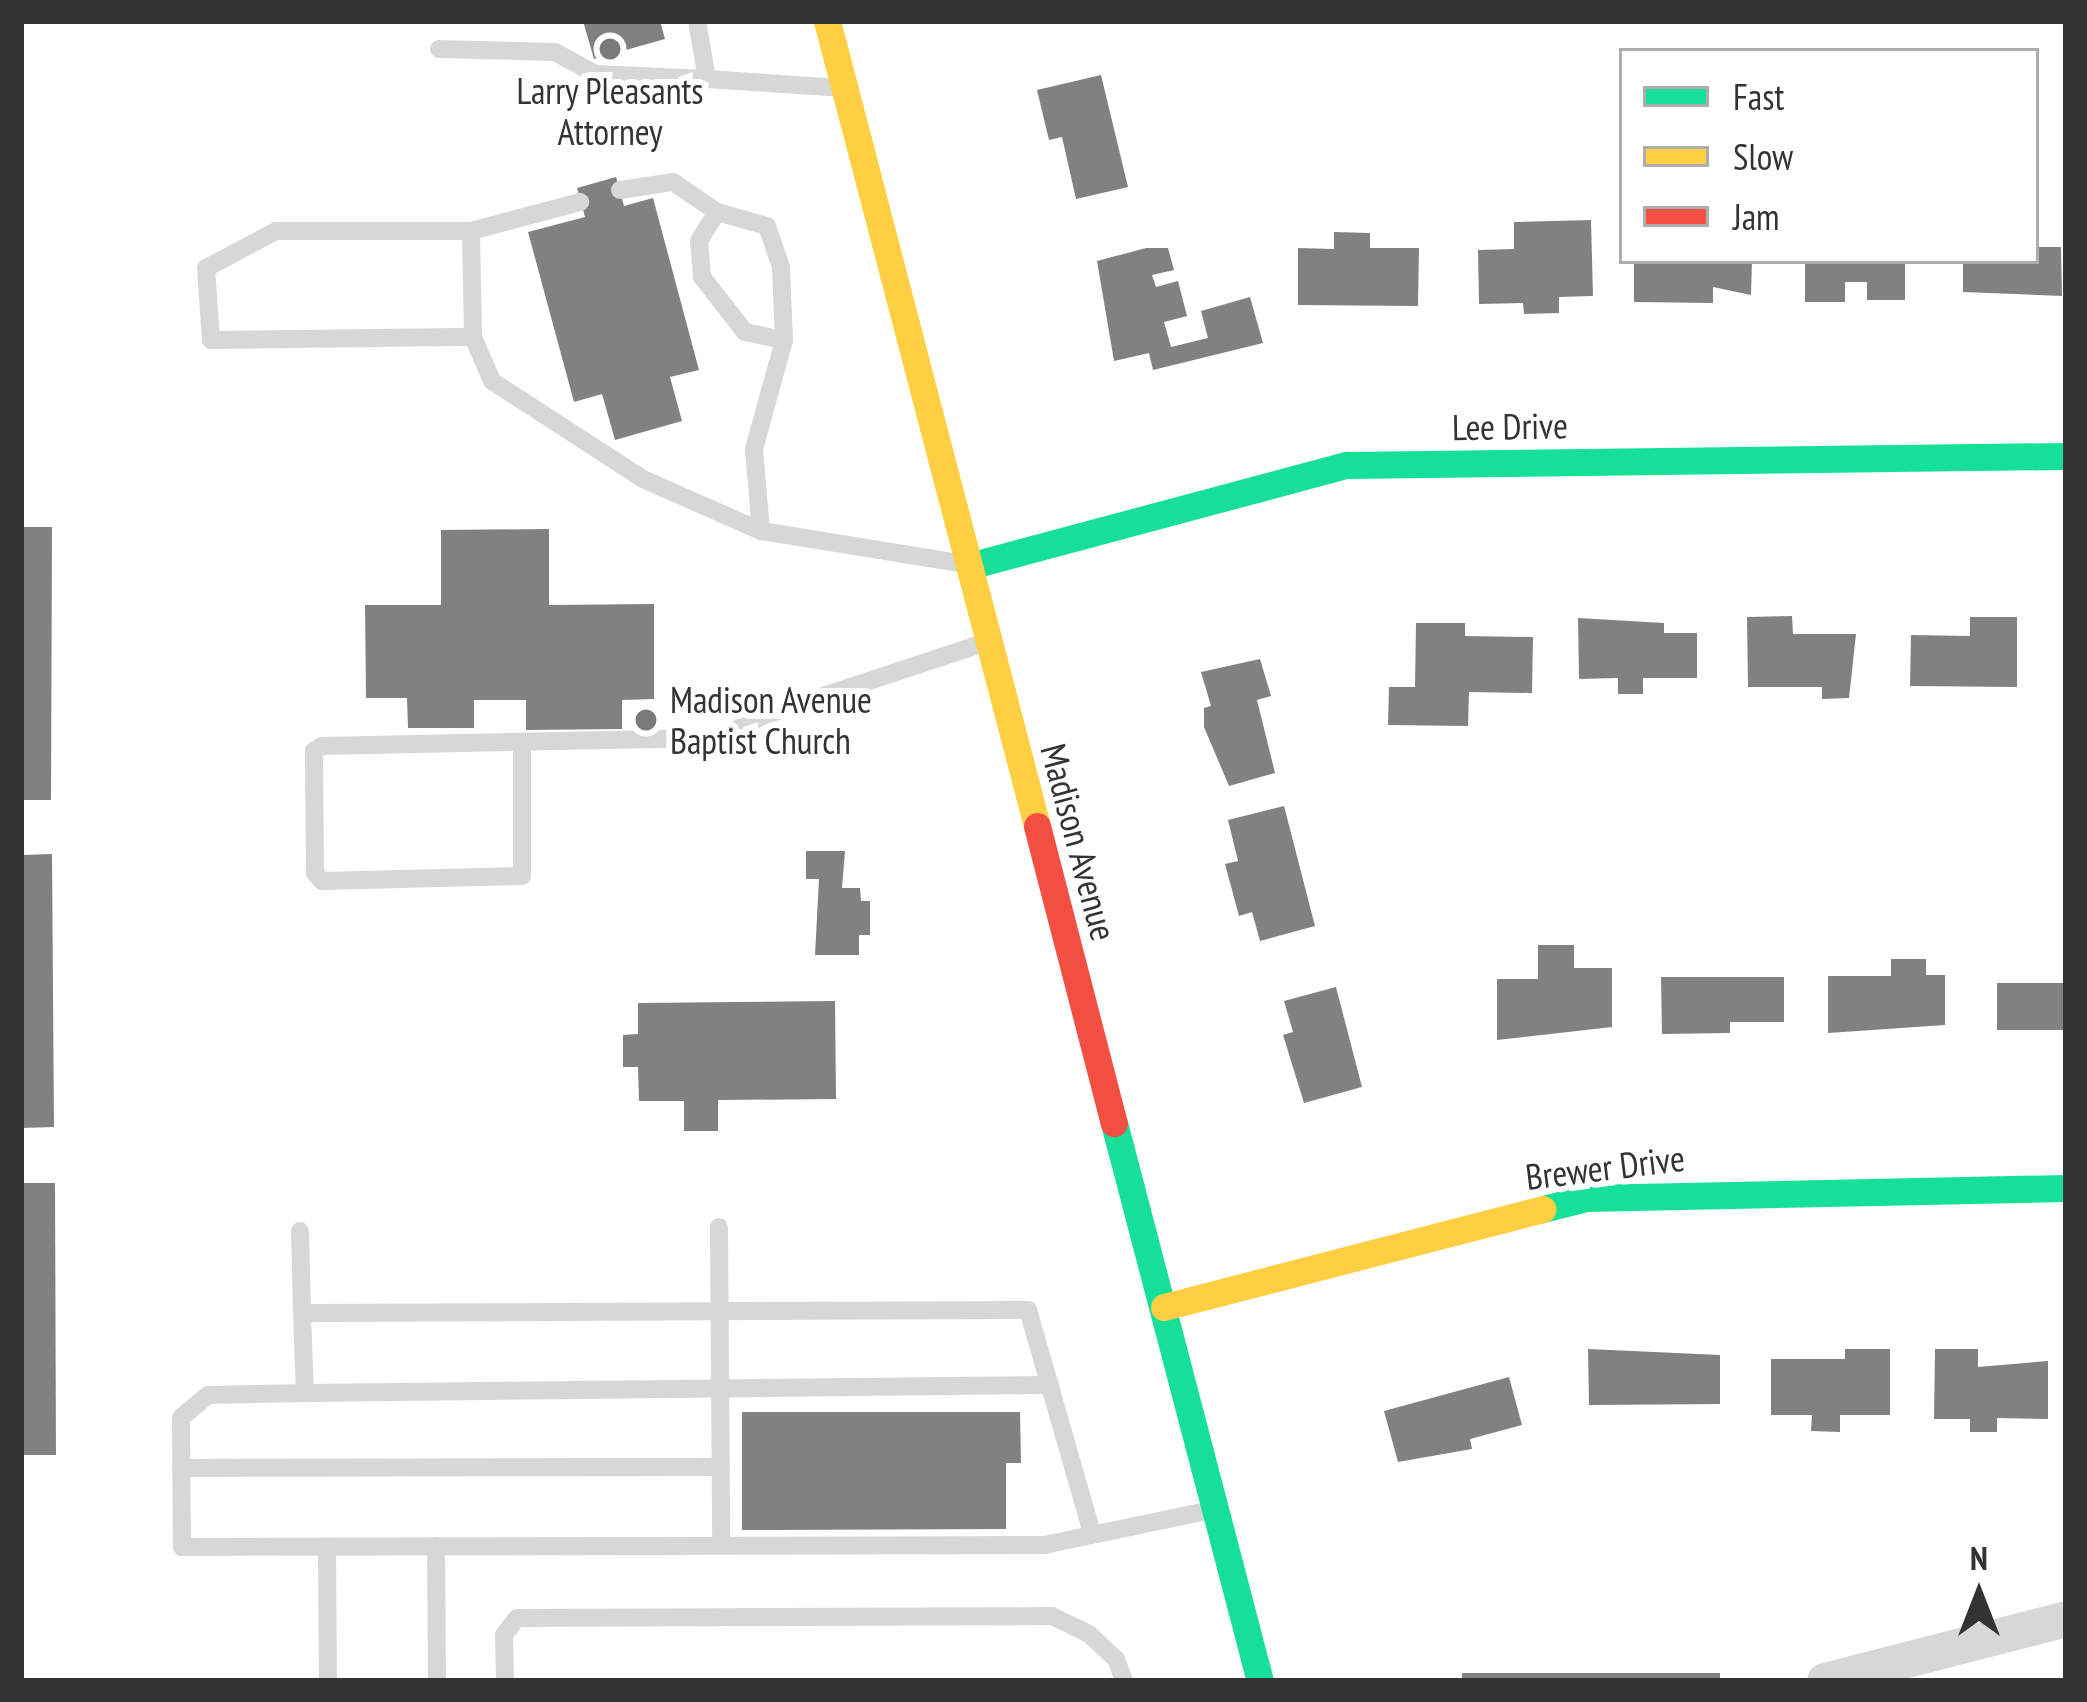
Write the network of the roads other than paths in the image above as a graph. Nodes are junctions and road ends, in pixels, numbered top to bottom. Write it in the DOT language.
graph roads {
  1 [pos="697,21"];
  2 [pos="826,21"];
  3 [pos="439,49"];
  4 [pos="706,79"];
  5 [pos="844,88"];
  6 [pos="620,190"];
  7 [pos="580,202"];
  8 [pos="717,212"];
  9 [pos="471,231"];
  10 [pos="472,337"];
  11 [pos="784,340"];
  12 [pos="2066,456"];
  13 [pos="761,531"];
  14 [pos="969,566"];
  15 [pos="988,641"];
  16 [pos="522,746"];
  17 [pos="2066,1188"];
  18 [pos="719,1227"];
  19 [pos="301,1232"];
  20 [pos="1164,1307"];
  21 [pos="720,1310"];
  22 [pos="302,1312"];
  23 [pos="1050,1385"];
  24 [pos="720,1389"];
  25 [pos="305,1393"];
  26 [pos="721,1467"];
  27 [pos="181,1468"];
  28 [pos="1215,1509"];
  29 [pos="1092,1533"];
  30 [pos="721,1545"];
  31 [pos="327,1546"];
  32 [pos="436,1546"];
  33 [pos="2066,1619"];
  34 [pos="328,1681"];
  35 [pos="437,1681"];
  36 [pos="505,1681"];
  37 [pos="1124,1681"];
  38 [pos="1260,1681"];
  39 [pos="1826,1681"];
  1 -- 4 [label="lane"];
  2 -- 5 [label="street, Madison Avenue"];
  3 -- 4 [label="lane"];
  4 -- 5 [label="lane"];
  5 -- 14 [label="street, Madison Avenue"];
  6 -- 8 [label="lane"];
  7 -- 9 [label="lane"];
  8 -- 11 [label="lane"];
  8 -- 11 [label="lane"];
  9 -- 10 [label="lane"];
  9 -- 10 [label="lane"];
  10 -- 13 [label="lane"];
  11 -- 13 [label="lane"];
  12 -- 14 [label="street, Lee Drive"];
  13 -- 14 [label="lane"];
  14 -- 15 [label="street, Madison Avenue"];
  15 -- 16 [label="lane"];
  15 -- 20 [label="street, Madison Avenue"];
  16 -- 16 [label="lane"];
  17 -- 20 [label="street, Brewer Drive"];
  18 -- 21 [label="lane"];
  19 -- 22 [label="lane"];
  20 -- 28 [label="street, Madison Avenue"];
  21 -- 22 [label="lane"];
  21 -- 23 [label="lane"];
  21 -- 24 [label="lane"];
  22 -- 25 [label="lane"];
  23 -- 24 [label="lane"];
  23 -- 29 [label="lane"];
  24 -- 25 [label="lane"];
  24 -- 26 [label="lane"];
  25 -- 27 [label="lane"];
  26 -- 27 [label="lane"];
  26 -- 30 [label="lane"];
  27 -- 31 [label="lane"];
  28 -- 29 [label="lane"];
  28 -- 38 [label="street, Madison Avenue"];
  29 -- 30 [label="lane"];
  30 -- 32 [label="lane"];
  31 -- 32 [label="lane"];
  31 -- 34 [label="lane"];
  32 -- 35 [label="lane"];
  33 -- 39 [label="street"];
  36 -- 37 [label="lane"];
}
